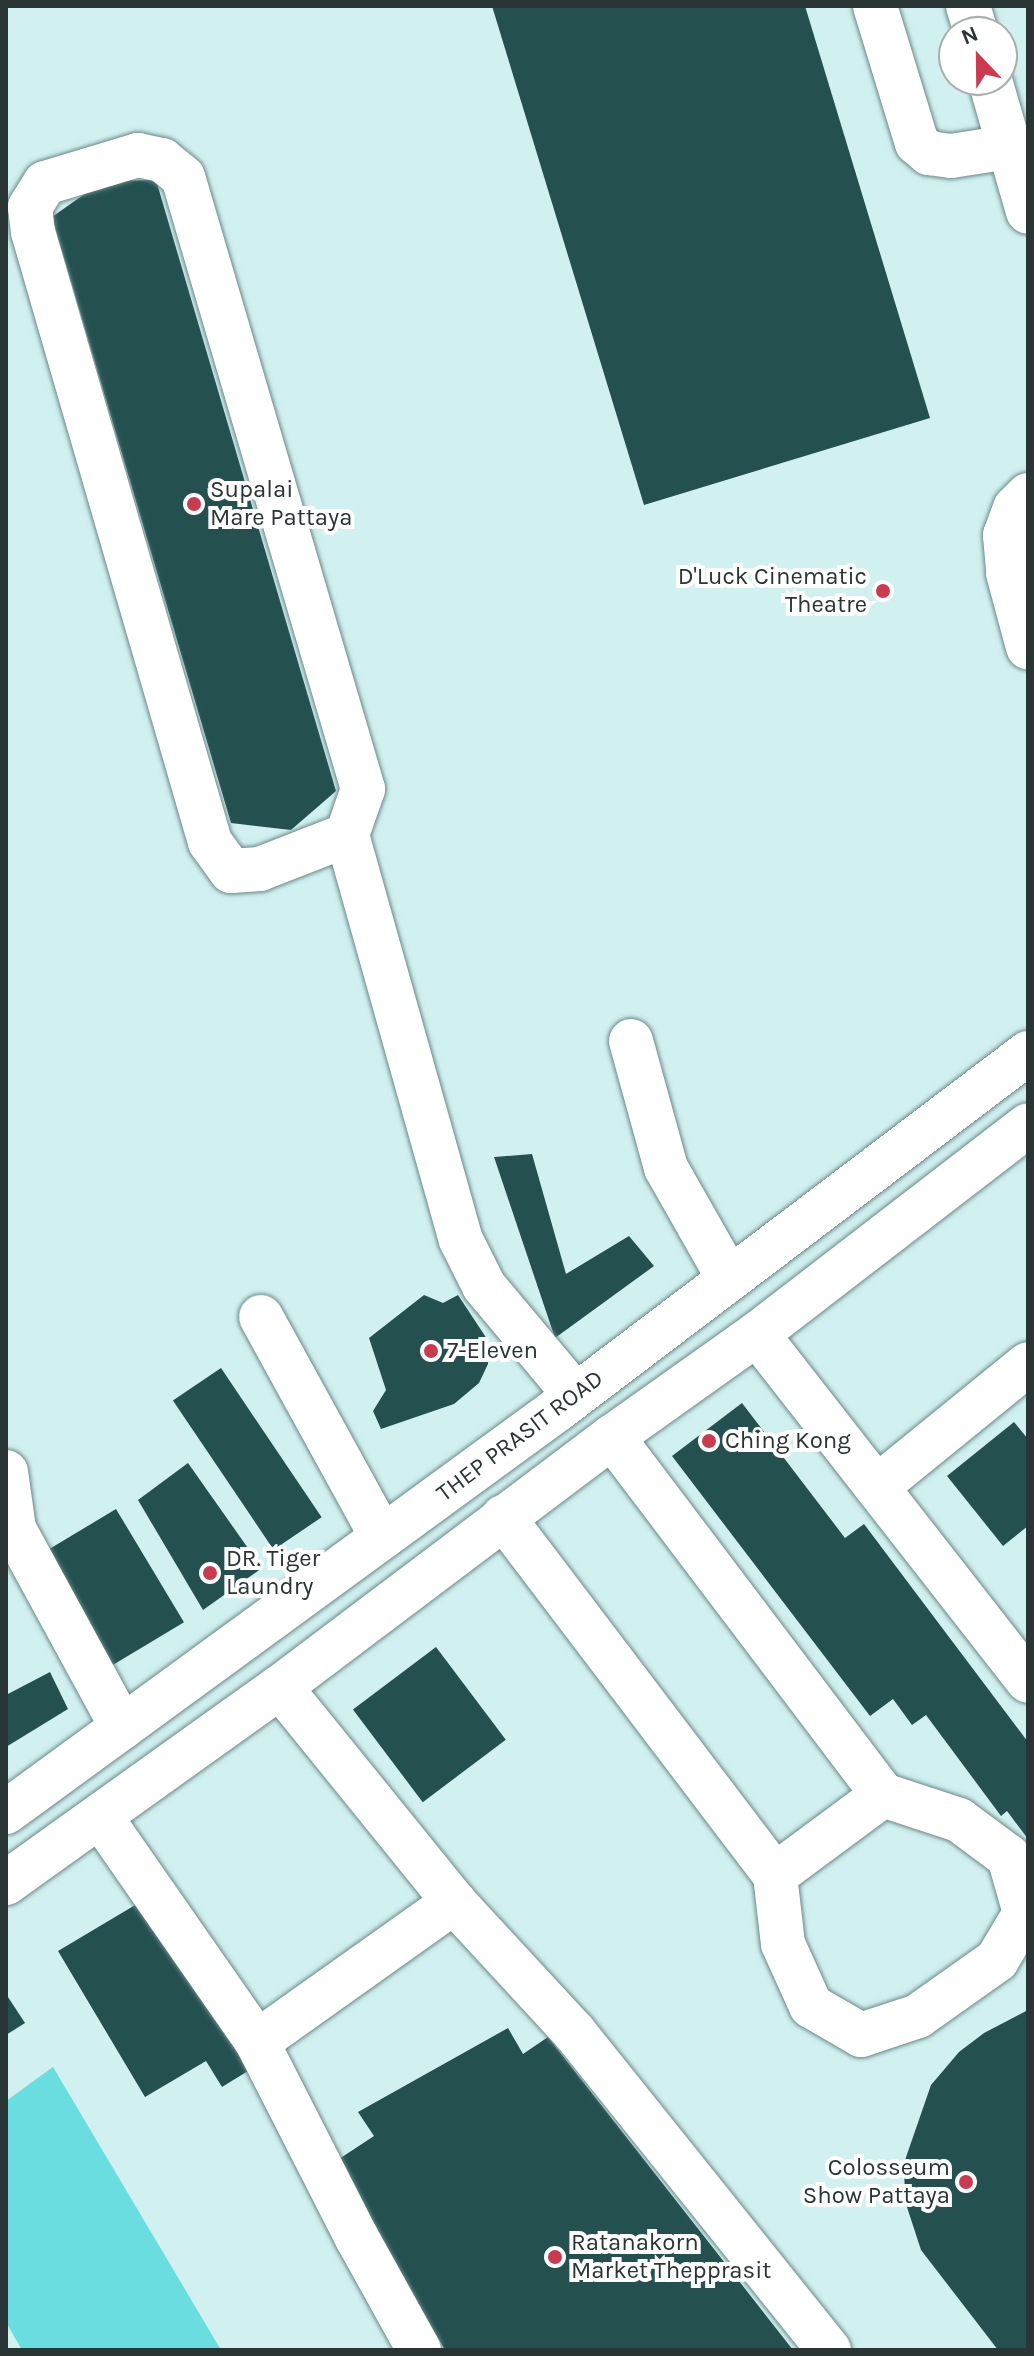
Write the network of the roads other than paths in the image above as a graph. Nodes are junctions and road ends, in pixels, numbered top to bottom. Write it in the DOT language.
graph roads {
  1 [pos="875,6"];
  2 [pos="995,96"];
  3 [pos="1009,147"];
  4 [pos="1028,212"];
  5 [pos="1028,495"];
  6 [pos="1028,647"];
  7 [pos="347,835"];
  8 [pos="631,1041"];
  9 [pos="1028,1053"];
  10 [pos="1028,1125"];
  11 [pos="729,1279"];
  12 [pos="261,1317"];
  13 [pos="757,1334"];
  14 [pos="1028,1364"];
  15 [pos="575,1395"];
  16 [pos="612,1437"];
  17 [pos="6,1472"];
  18 [pos="878,1486"];
  19 [pos="503,1517"];
  20 [pos="382,1537"];
  21 [pos="1028,1681"];
  22 [pos="280,1687"];
  23 [pos="122,1727"];
  24 [pos="883,1795"];
  25 [pos="6,1812"];
  26 [pos="100,1816"];
  27 [pos="775,1875"];
  28 [pos="6,1883"];
  29 [pos="454,1902"];
  30 [pos="257,2042"];
  31 [pos="419,2350"];
  32 [pos="829,2350"];
  1 -- 3 [label="main road"];
  2 -- 3 [label="main road"];
  3 -- 4 [label="main road"];
  5 -- 6 [label="main road"];
  7 -- 7 [label="main road"];
  7 -- 15 [label="main road"];
  8 -- 11 [label="main road"];
  9 -- 11 [label="main road, THEP PRASIT ROAD"];
  10 -- 13 [label="main road"];
  11 -- 15 [label="main road, THEP PRASIT ROAD"];
  12 -- 20 [label="main road"];
  13 -- 16 [label="main road"];
  13 -- 18 [label="main road"];
  14 -- 18 [label="main road"];
  15 -- 20 [label="main road, THEP PRASIT ROAD"];
  16 -- 19 [label="main road"];
  16 -- 24 [label="main road"];
  17 -- 23 [label="main road"];
  18 -- 21 [label="main road"];
  19 -- 22 [label="main road"];
  19 -- 27 [label="main road"];
  20 -- 23 [label="main road, THEP PRASIT ROAD"];
  22 -- 26 [label="main road"];
  22 -- 29 [label="main road"];
  23 -- 25 [label="main road, THEP PRASIT ROAD"];
  24 -- 27 [label="main road"];
  24 -- 27 [label="main road"];
  26 -- 28 [label="main road"];
  26 -- 30 [label="main road"];
  29 -- 30 [label="main road"];
  29 -- 32 [label="main road"];
  30 -- 31 [label="main road"];
}
